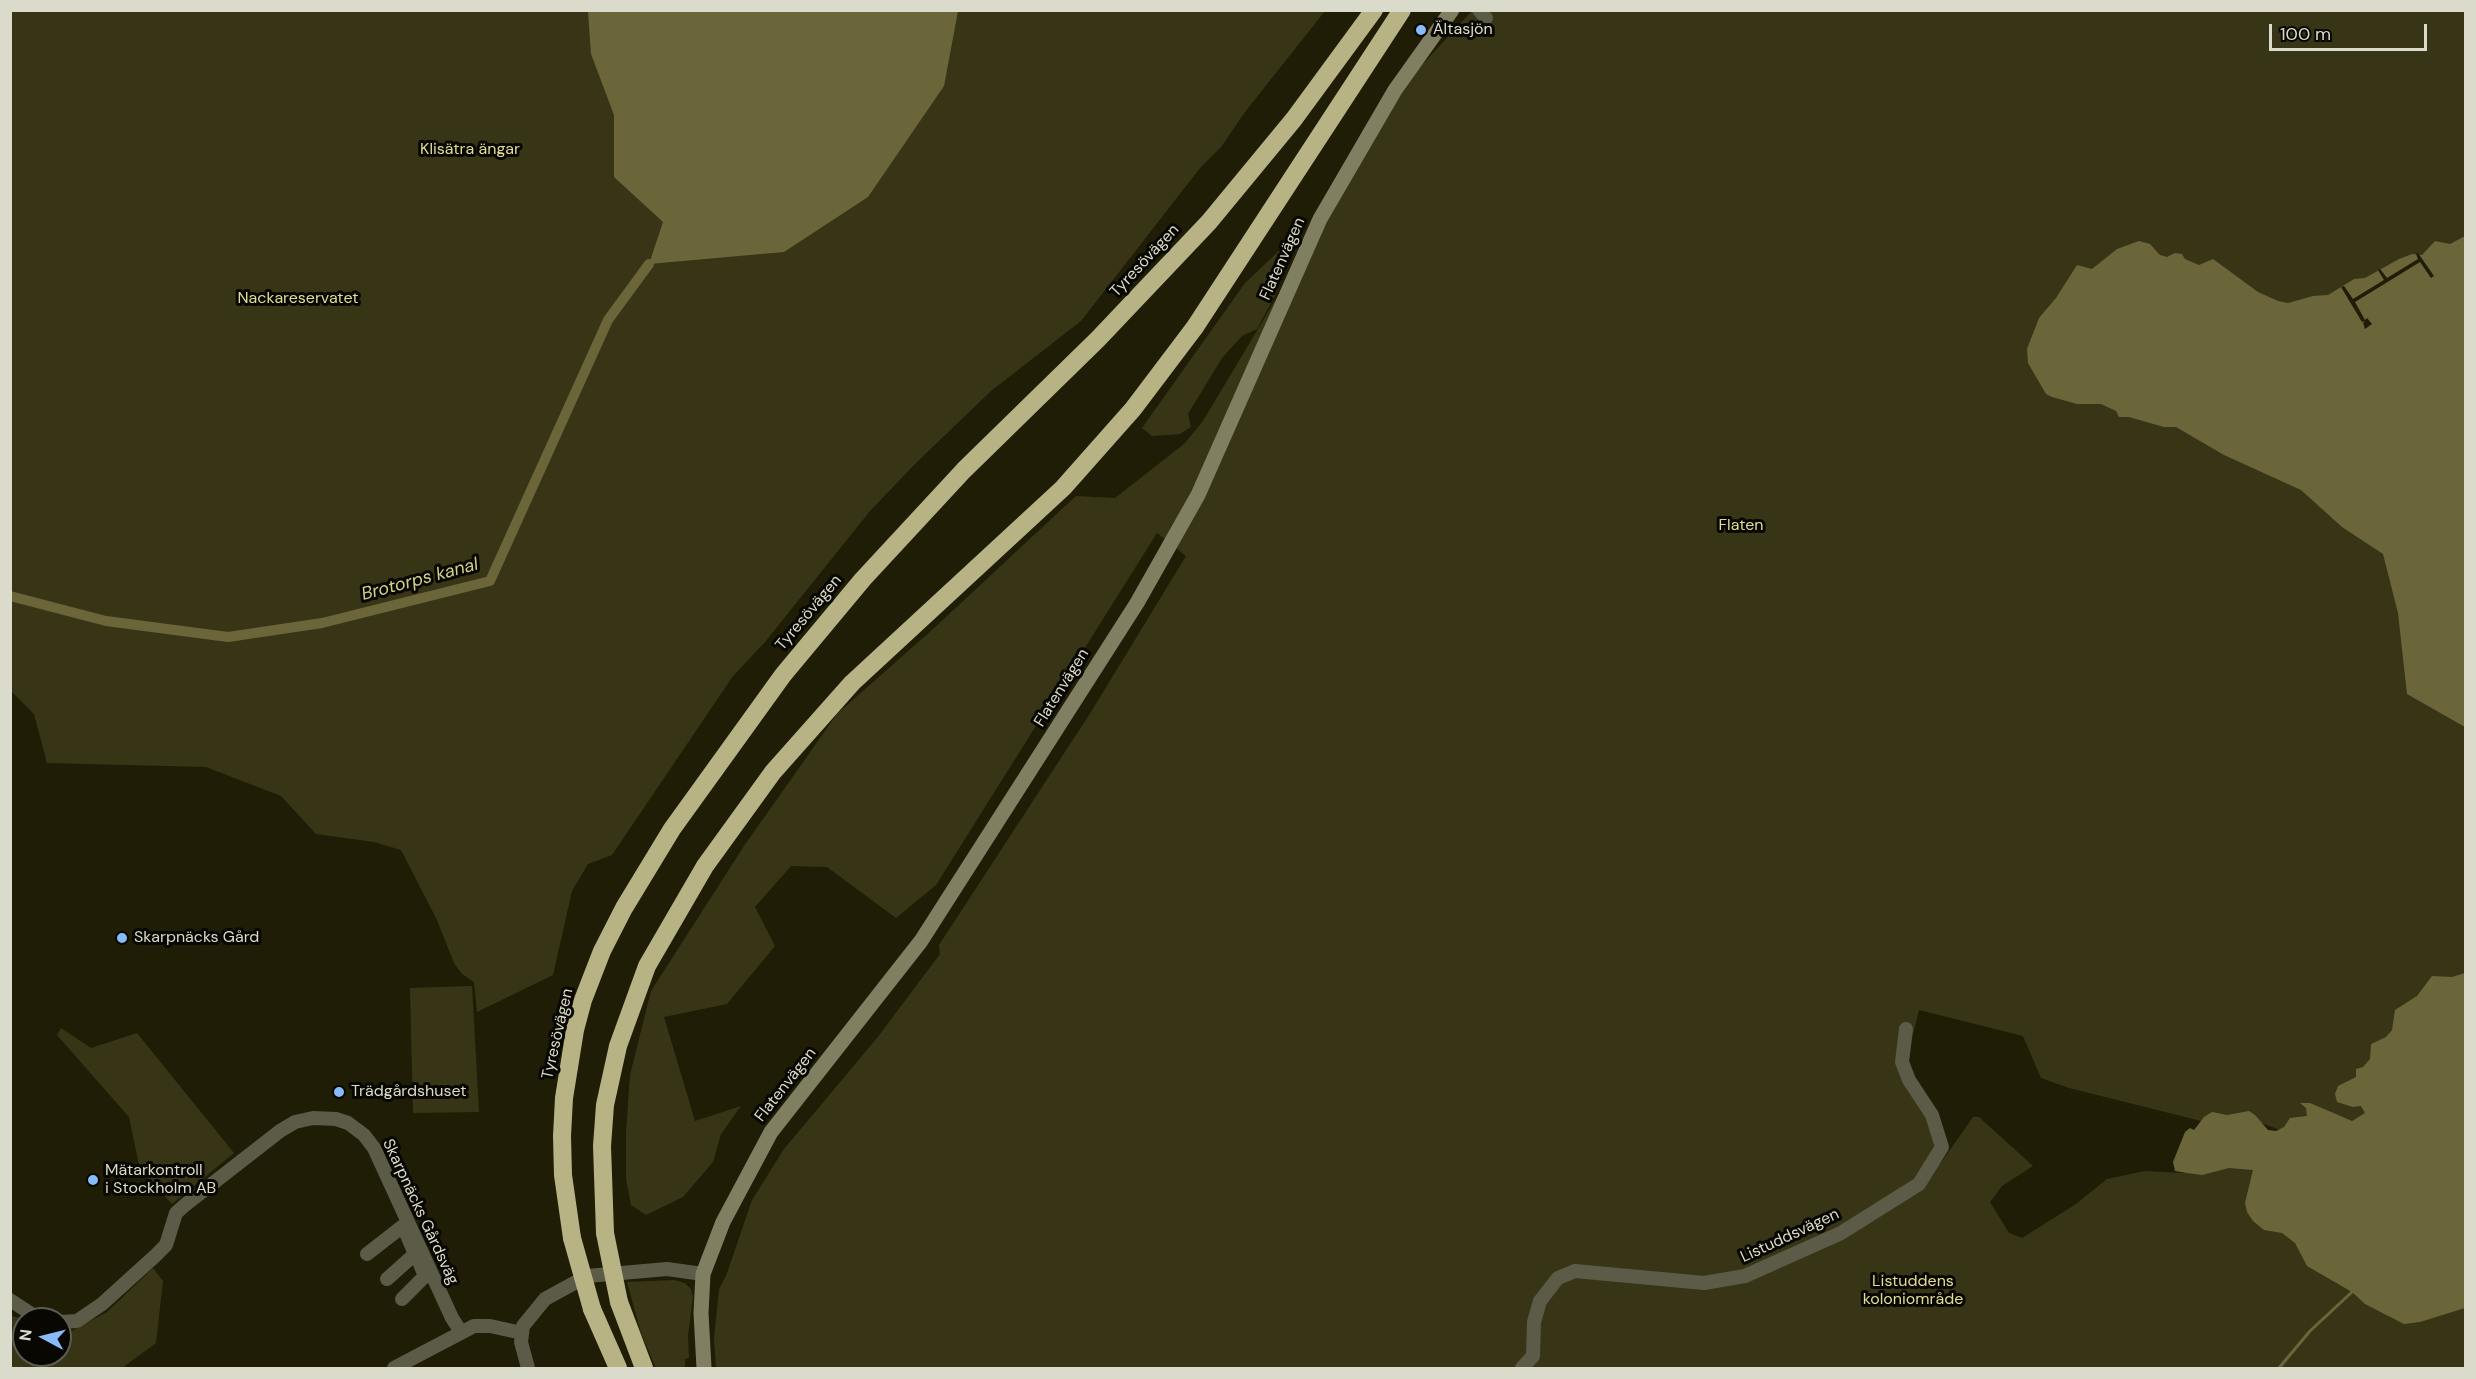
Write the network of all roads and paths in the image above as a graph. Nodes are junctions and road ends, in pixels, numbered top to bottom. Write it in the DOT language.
graph roads {
  1 [pos="1374,10"];
  2 [pos="1402,10"];
  3 [pos="1452,10"];
  4 [pos="1906,1029"];
  5 [pos="367,1254"];
  6 [pos="415,1254"];
  7 [pos="703,1274"];
  8 [pos="387,1279"];
  9 [pos="402,1299"];
  10 [pos="72,1321"];
  11 [pos="461,1332"];
  12 [pos="522,1333"];
  13 [pos="394,1368"];
  14 [pos="528,1368"];
  15 [pos="618,1368"];
  16 [pos="644,1368"];
  17 [pos="704,1368"];
  18 [pos="1522,1368"];
  1 -- 15 [label="highway, Tyresövägen, bridge"];
  2 -- 16 [label="highway, bridge"];
  3 -- 7 [label="street, Flatenvägen"];
  4 -- 18 [label="street, Listuddsvägen"];
  5 -- 6 [label="street"];
  6 -- 8 [label="street"];
  6 -- 9 [label="street"];
  7 -- 12 [label="street"];
  7 -- 17 [label="street, Flatenvägen"];
  10 -- 11 [label="street, Skarpnäcks Gårdsväg"];
  11 -- 12 [label="street"];
  11 -- 13 [label="street"];
  12 -- 14 [label="street"];
}
